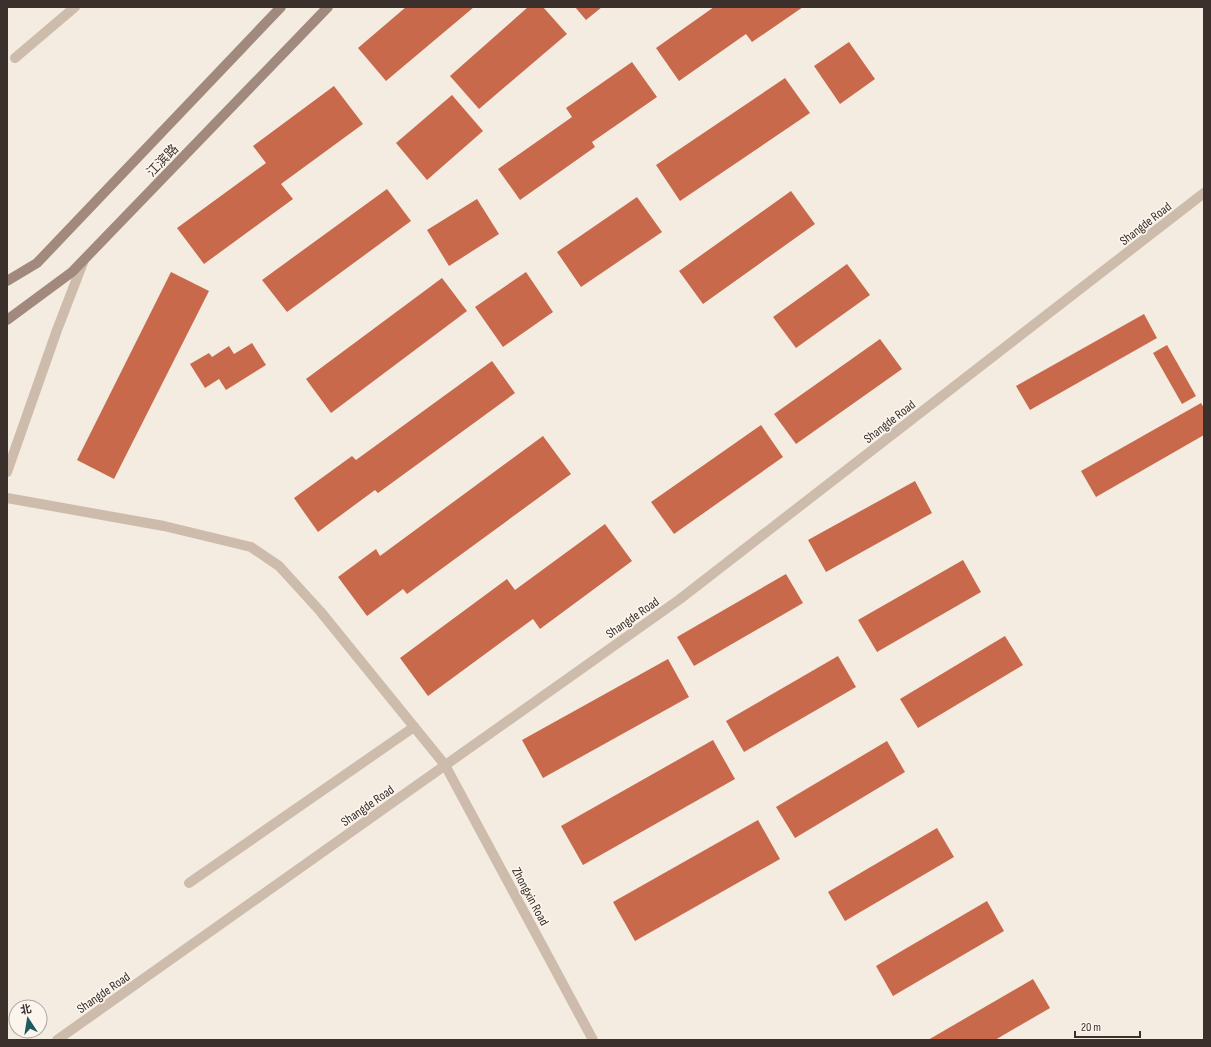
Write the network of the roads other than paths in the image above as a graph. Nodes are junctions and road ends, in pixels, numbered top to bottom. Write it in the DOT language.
graph roads {
  1 [pos="75,7"];
  2 [pos="281,7"];
  3 [pos="328,7"];
  4 [pos="15,58"];
  5 [pos="1204,193"];
  6 [pos="84,260"];
  7 [pos="7,281"];
  8 [pos="7,320"];
  9 [pos="7,472"];
  10 [pos="7,498"];
  11 [pos="414,727"];
  12 [pos="445,765"];
  13 [pos="189,883"];
  14 [pos="57,1040"];
  15 [pos="593,1040"];
  1 -- 4 [label="street"];
  2 -- 7 [label="main road, 江滨路"];
  3 -- 6 [label="main road, 江滨路"];
  5 -- 12 [label="street, Shangde Road"];
  6 -- 8 [label="main road, 江滨路"];
  6 -- 9 [label="street"];
  10 -- 11 [label="street, Zhongxin Road"];
  11 -- 12 [label="street, Zhongxin Road"];
  11 -- 13 [label="street"];
  12 -- 14 [label="street, Shangde Road"];
  12 -- 15 [label="street, Zhongxin Road"];
}
